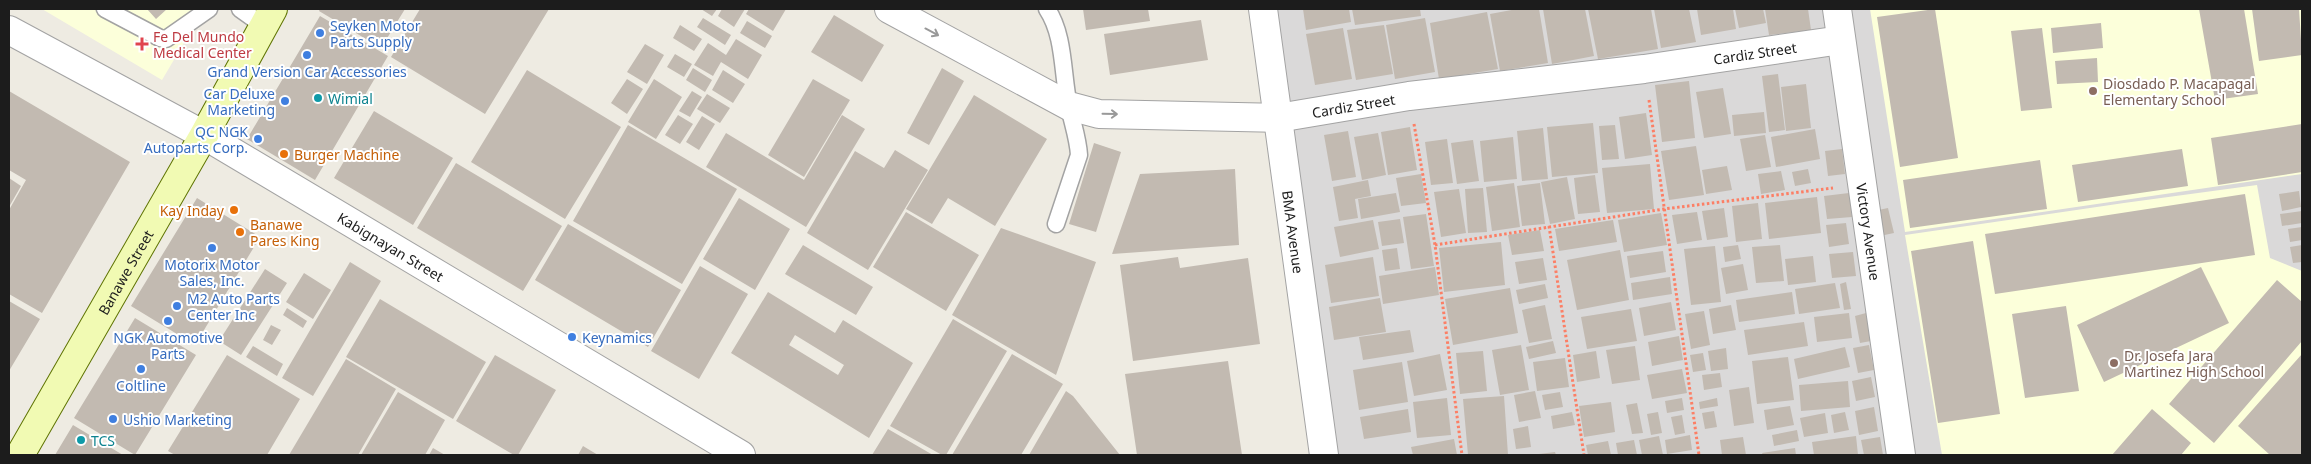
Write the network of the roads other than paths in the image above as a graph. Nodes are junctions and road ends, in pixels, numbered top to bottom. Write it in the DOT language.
graph roads {
  1 [pos="105,9"];
  2 [pos="209,9"];
  3 [pos="240,9"];
  4 [pos="890,9"];
  5 [pos="1047,9"];
  6 [pos="1263,9"];
  7 [pos="1837,9"];
  8 [pos="268,17"];
  9 [pos="9,30"];
  10 [pos="1841,40"];
  11 [pos="1069,106"];
  12 [pos="1278,118"];
  13 [pos="204,135"];
  14 [pos="1056,224"];
  15 [pos="20,455"];
  16 [pos="741,455"];
  17 [pos="1324,455"];
  18 [pos="1901,455"];
  1 -- 2 [label="lane"];
  3 -- 8 [label="lane"];
  4 -- 11 [label="street, Cardiz Street, one-way"];
  5 -- 11 [label="lane"];
  6 -- 12 [label="street, BMA Avenue"];
  7 -- 10 [label="street, Victory Avenue"];
  8 -- 13 [label="main road, Banawe Street"];
  9 -- 13 [label="street, Kabignayan Street"];
  10 -- 12 [label="street, Cardiz Street"];
  10 -- 18 [label="street, Victory Avenue"];
  11 -- 12 [label="street, Cardiz Street, one-way"];
  11 -- 14 [label="lane"];
  12 -- 17 [label="street, BMA Avenue"];
  13 -- 15 [label="main road, Banawe Street"];
  13 -- 16 [label="street, Kabignayan Street"];
}
